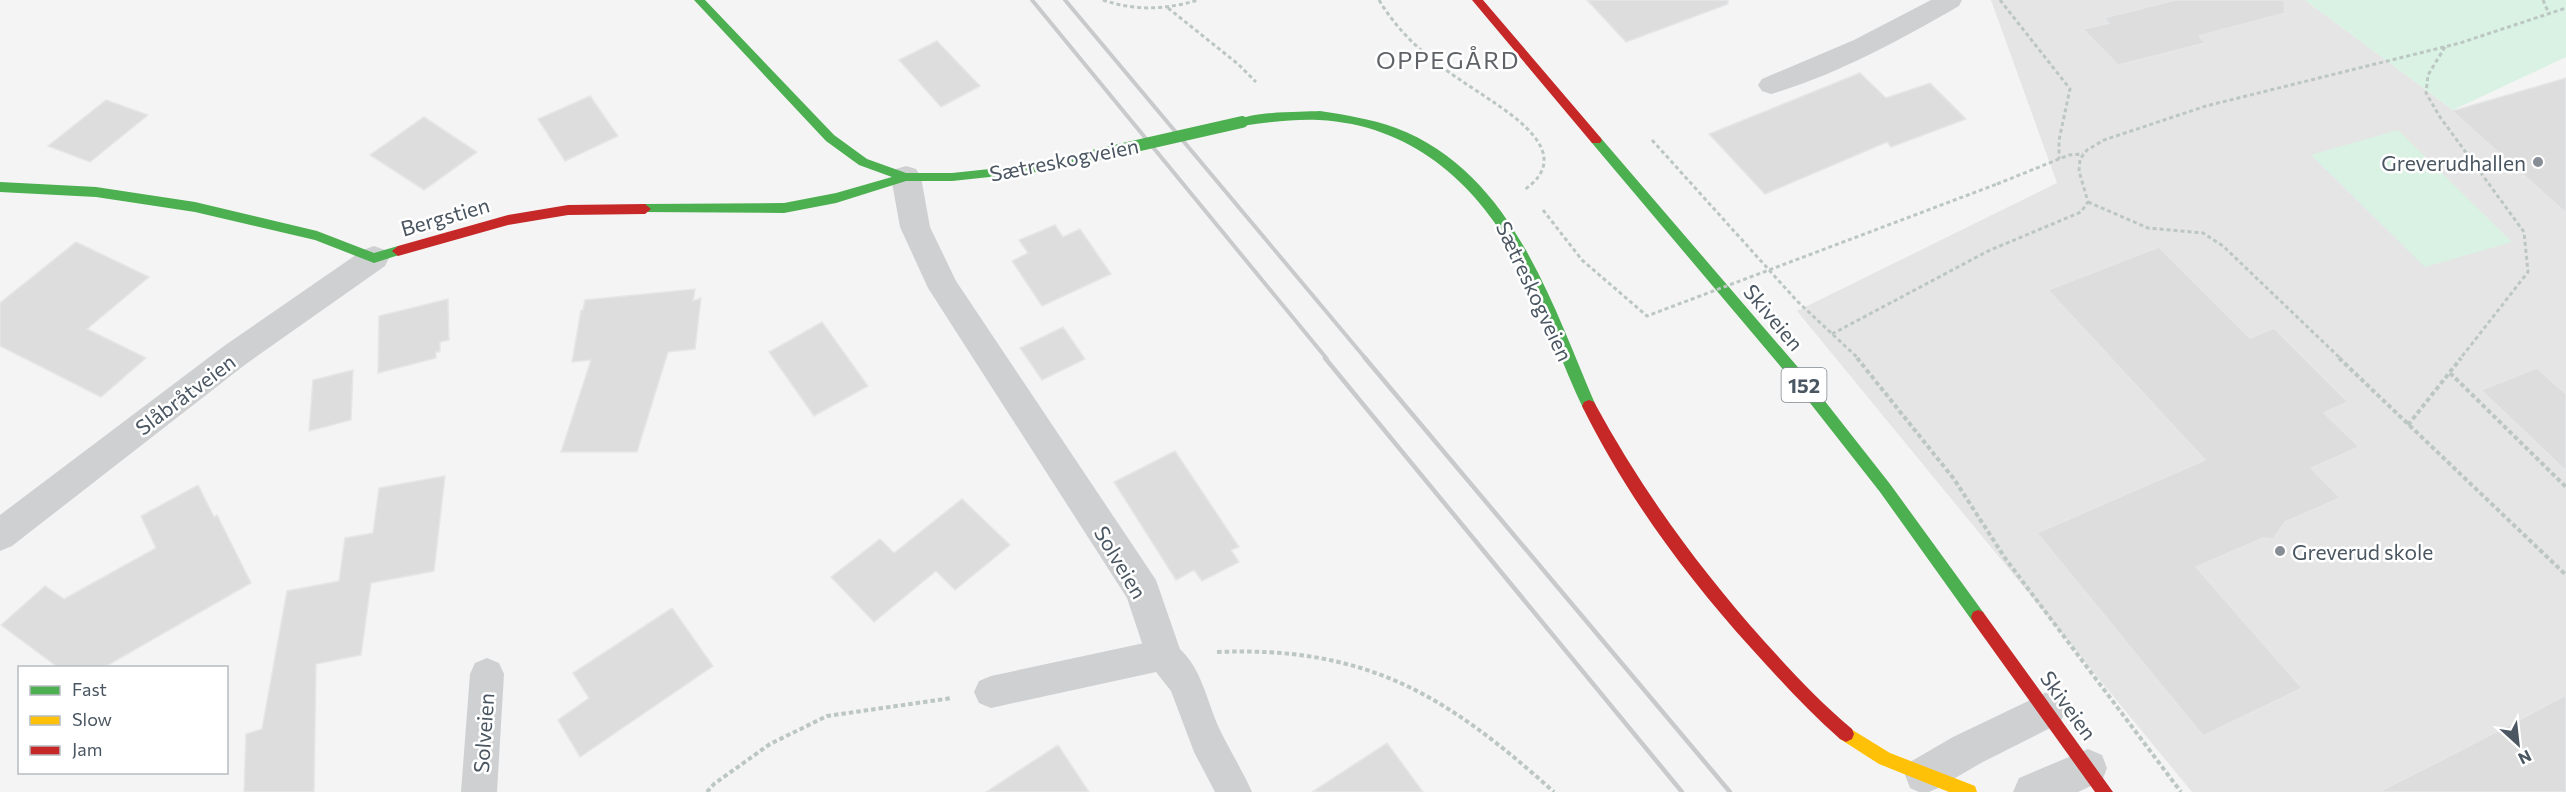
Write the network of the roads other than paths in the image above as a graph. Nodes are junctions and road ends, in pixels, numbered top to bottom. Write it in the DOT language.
graph roads {
  1 [pos="699,0"];
  2 [pos="1477,0"];
  3 [pos="1950,0"];
  4 [pos="1771,84"];
  5 [pos="906,177"];
  6 [pos="0,187"];
  7 [pos="374,258"];
  8 [pos="0,535"];
  9 [pos="1163,655"];
  10 [pos="487,674"];
  11 [pos="991,692"];
  12 [pos="2047,710"];
  13 [pos="1924,775"];
  14 [pos="2096,780"];
  15 [pos="479,792"];
  16 [pos="1234,792"];
  17 [pos="1969,792"];
  18 [pos="2033,792"];
  1 -- 5 [label="street, Sætreskogveien"];
  2 -- 12 [label="street, Skiveien / 152"];
  3 -- 4 [label="lane"];
  5 -- 7 [label="street, Bergstien"];
  5 -- 9 [label="street, Solveien"];
  5 -- 13 [label="street, Sætreskogveien, bridge"];
  6 -- 7 [label="street"];
  7 -- 8 [label="street, Slåbråtveien"];
  9 -- 11 [label="lane"];
  9 -- 16 [label="lane"];
  10 -- 15 [label="lane, Solveien"];
  12 -- 13 [label="street"];
  12 -- 14 [label="street, Skiveien / 152"];
  13 -- 17 [label="street, Sætreskogveien"];
  14 -- 18 [label="street"];
}
